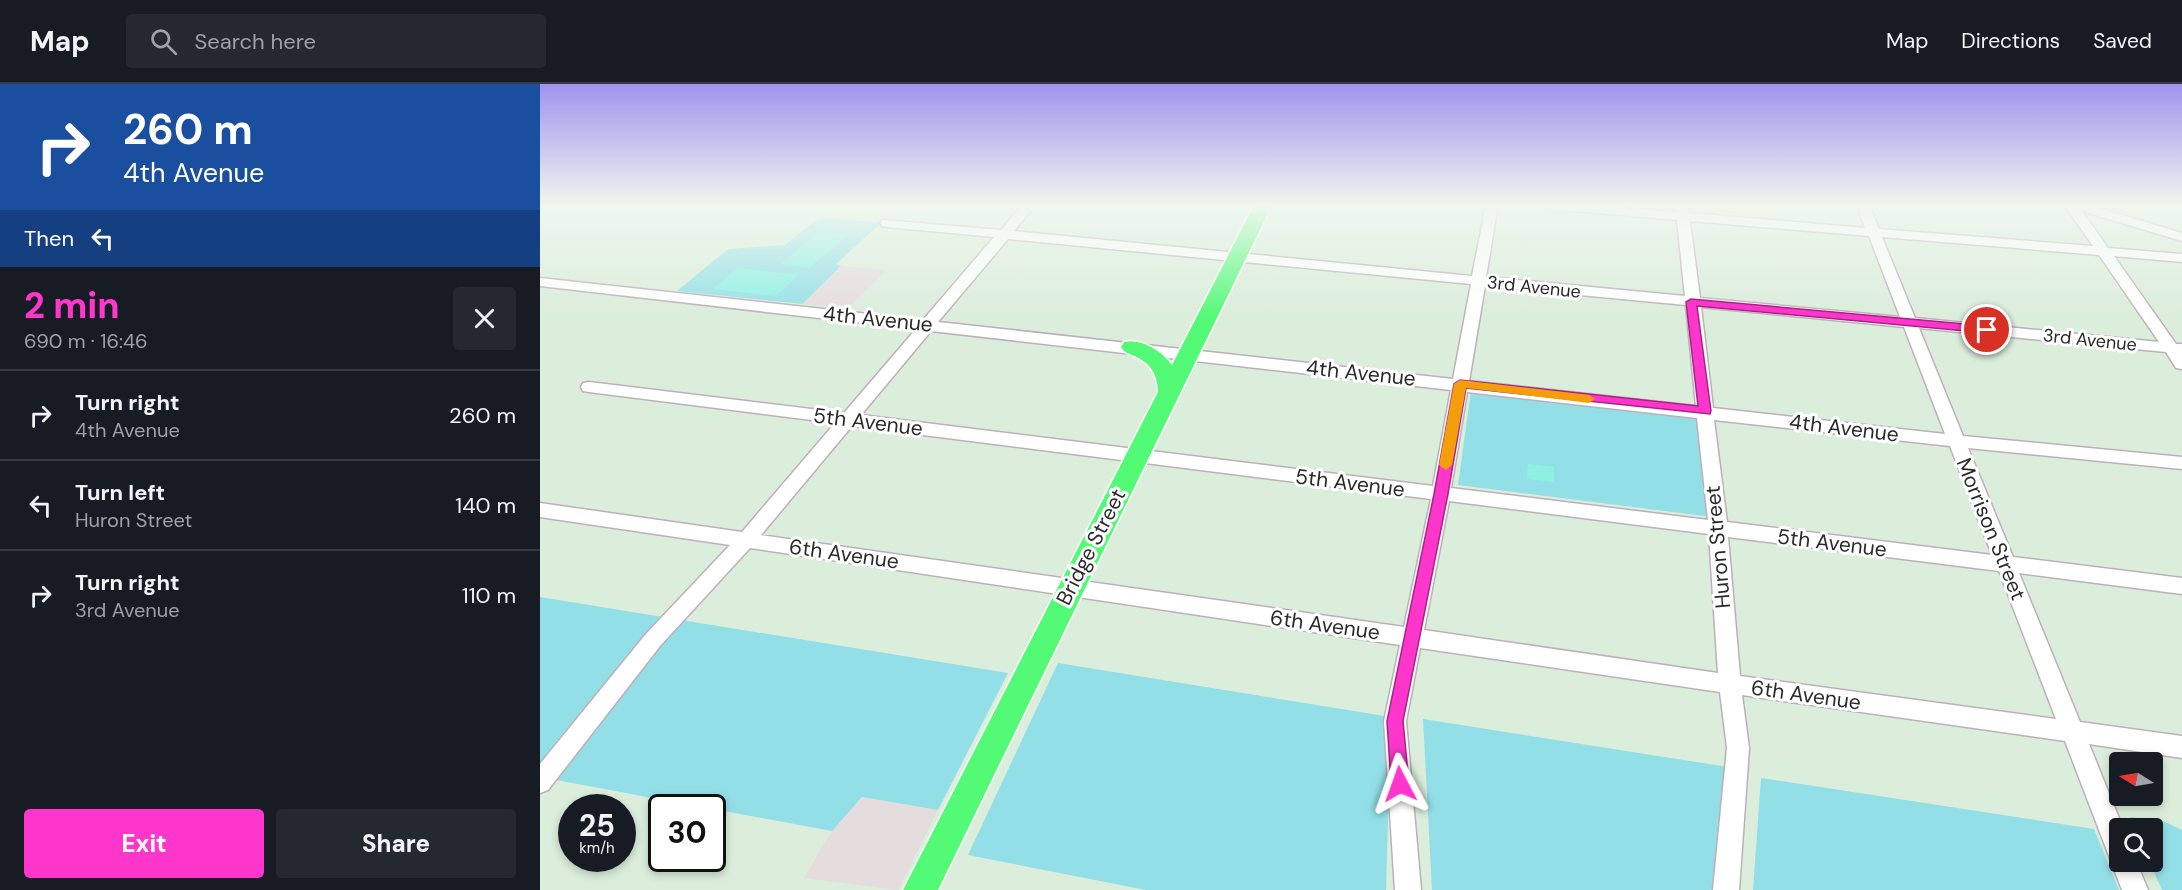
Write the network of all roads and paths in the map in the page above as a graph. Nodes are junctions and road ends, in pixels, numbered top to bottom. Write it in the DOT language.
graph roads {
  1 [pos="997,243"];
  2 [pos="1091,243"];
  3 [pos="1244,243"];
  4 [pos="1486,243"];
  5 [pos="1685,243"];
  6 [pos="1878,243"];
  7 [pos="1991,243"];
  8 [pos="2098,243"];
  9 [pos="2105,252"];
  10 [pos="1237,257"];
  11 [pos="2182,258"];
  12 [pos="540,282"];
  13 [pos="1479,282"];
  14 [pos="1691,302"];
  15 [pos="1909,322"];
  16 [pos="927,325"];
  17 [pos="1131,347"];
  18 [pos="2176,348"];
  19 [pos="1189,354"];
  20 [pos="2182,364"];
  21 [pos="1460,384"];
  22 [pos="589,387"];
  23 [pos="1169,394"];
  24 [pos="1705,411"];
  25 [pos="847,420"];
  26 [pos="1955,441"];
  27 [pos="1138,456"];
  28 [pos="2182,464"];
  29 [pos="1441,494"];
  30 [pos="540,510"];
  31 [pos="1718,529"];
  32 [pos="746,540"];
  33 [pos="2005,564"];
  34 [pos="2182,586"];
  35 [pos="1071,587"];
  36 [pos="1412,638"];
  37 [pos="1730,684"];
  38 [pos="2072,732"];
  39 [pos="2182,747"];
  40 [pos="540,782"];
  41 [pos="2109,824"];
  42 [pos="2128,872"];
  43 [pos="920,890"];
  44 [pos="1408,890"];
  45 [pos="1726,890"];
  46 [pos="2135,890"];
  1 -- 16 [label="street"];
  2 -- 10 [label="street, 3rd Avenue"];
  3 -- 10 [label="main road, Bridge Street"];
  4 -- 13 [label="street"];
  5 -- 14 [label="street, Huron Street"];
  6 -- 15 [label="street, Morrison Street"];
  7 -- 9 [label="street"];
  8 -- 9 [label="street"];
  9 -- 11 [label="street"];
  9 -- 18 [label="street"];
  10 -- 13 [label="street, 3rd Avenue"];
  10 -- 19 [label="main road, Bridge Street"];
  12 -- 16 [label="street, 4th Avenue"];
  13 -- 14 [label="street, 3rd Avenue"];
  13 -- 21 [label="street"];
  14 -- 15 [label="street, 3rd Avenue"];
  14 -- 24 [label="street, Huron Street"];
  15 -- 18 [label="street, 3rd Avenue"];
  15 -- 26 [label="street, Morrison Street"];
  16 -- 17 [label="street, 4th Avenue"];
  16 -- 25 [label="street"];
  17 -- 19 [label="street, 4th Avenue"];
  17 -- 23 [label="main road"];
  18 -- 20 [label="street"];
  19 -- 21 [label="street, 4th Avenue"];
  19 -- 23 [label="main road, Bridge Street"];
  21 -- 24 [label="street, 4th Avenue"];
  21 -- 29 [label="street"];
  22 -- 25 [label="street, 5th Avenue"];
  23 -- 27 [label="main road, Bridge Street"];
  24 -- 26 [label="street, 4th Avenue"];
  24 -- 31 [label="street, Huron Street"];
  25 -- 27 [label="street, 5th Avenue"];
  25 -- 32 [label="street"];
  26 -- 28 [label="street, 4th Avenue"];
  26 -- 33 [label="street, Morrison Street"];
  27 -- 29 [label="street, 5th Avenue"];
  27 -- 35 [label="main road, Bridge Street"];
  29 -- 31 [label="street, 5th Avenue"];
  29 -- 36 [label="street"];
  30 -- 32 [label="street, 6th Avenue"];
  31 -- 33 [label="street, 5th Avenue"];
  31 -- 37 [label="street, Huron Street"];
  32 -- 35 [label="street, 6th Avenue"];
  32 -- 40 [label="street"];
  33 -- 34 [label="street, 5th Avenue"];
  33 -- 38 [label="street, Morrison Street"];
  35 -- 36 [label="street, 6th Avenue"];
  35 -- 43 [label="main road, Bridge Street"];
  36 -- 37 [label="street, 6th Avenue"];
  36 -- 44 [label="street"];
  37 -- 38 [label="street, 6th Avenue"];
  37 -- 45 [label="street, Huron Street"];
  38 -- 39 [label="street, 6th Avenue"];
  38 -- 41 [label="street, Morrison Street"];
  42 -- 46 [label="street"];
}
